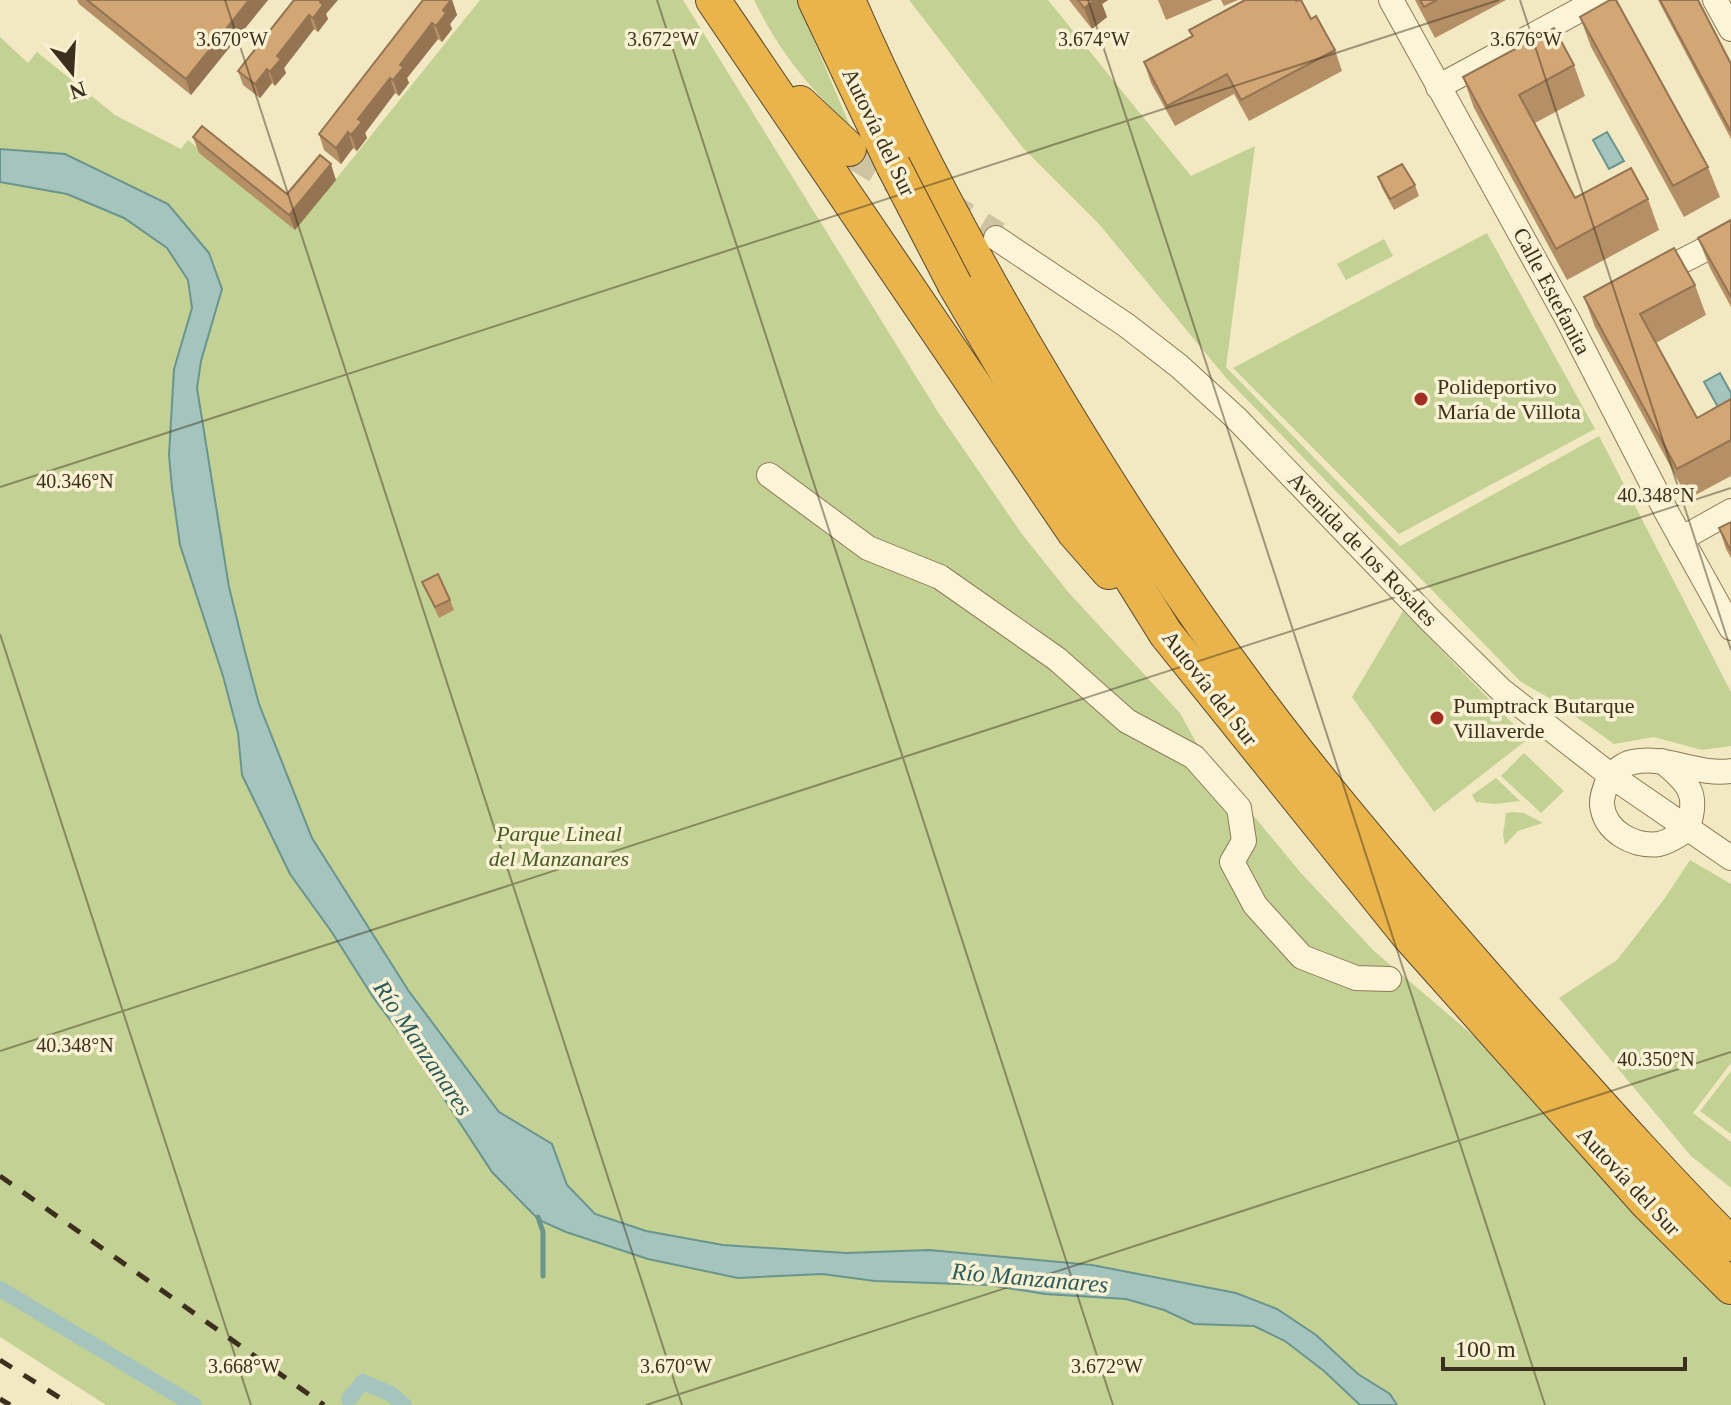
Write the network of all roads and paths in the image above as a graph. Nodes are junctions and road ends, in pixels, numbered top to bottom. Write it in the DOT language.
graph roads {
  1 [pos="815,0"];
  2 [pos="848,0"];
  3 [pos="1391,0"];
  4 [pos="1598,0"];
  5 [pos="1715,0"];
  6 [pos="726,3"];
  7 [pos="1731,29"];
  8 [pos="1438,87"];
  9 [pos="849,149"];
  10 [pos="1731,236"];
  11 [pos="996,238"];
  12 [pos="1636,285"];
  13 [pos="1595,306"];
  14 [pos="1568,320"];
  15 [pos="769,475"];
  16 [pos="1731,511"];
  17 [pos="1681,539"];
  18 [pos="1731,628"];
  19 [pos="1166,634"];
  20 [pos="1662,761"];
  21 [pos="1727,771"];
  22 [pos="1610,775"];
  23 [pos="1693,796"];
  24 [pos="1687,830"];
  25 [pos="1731,858"];
  26 [pos="1389,979"];
  27 [pos="1731,1244"];
  28 [pos="1731,1287"];
  1 -- 19 [label="highway, Autovía del Sur, bridge"];
  2 -- 27 [label="highway, Autovía del Sur"];
  3 -- 8 [label="street, Calle Estefanita"];
  4 -- 8 [label="street"];
  5 -- 7 [label="street"];
  6 -- 9 [label="highway"];
  6 -- 19 [label="highway"];
  8 -- 14 [label="street, Calle Estefanita"];
  10 -- 12 [label="street"];
  11 -- 22 [label="street, Avenida de los Rosales"];
  13 -- 14 [label="street"];
  14 -- 17 [label="street, Calle Estefanita"];
  15 -- 26 [label="street"];
  16 -- 17 [label="street"];
  17 -- 18 [label="street, Calle Estefanita"];
  19 -- 28 [label="highway, Autovía del Sur"];
  20 -- 21 [label="street"];
  20 -- 22 [label="street"];
  20 -- 23 [label="street"];
  21 -- 23 [label="street"];
  22 -- 24 [label="street, Avenida de los Rosales"];
  22 -- 24 [label="street"];
  23 -- 24 [label="street"];
  24 -- 25 [label="street, Avenida de los Rosales"];
}
